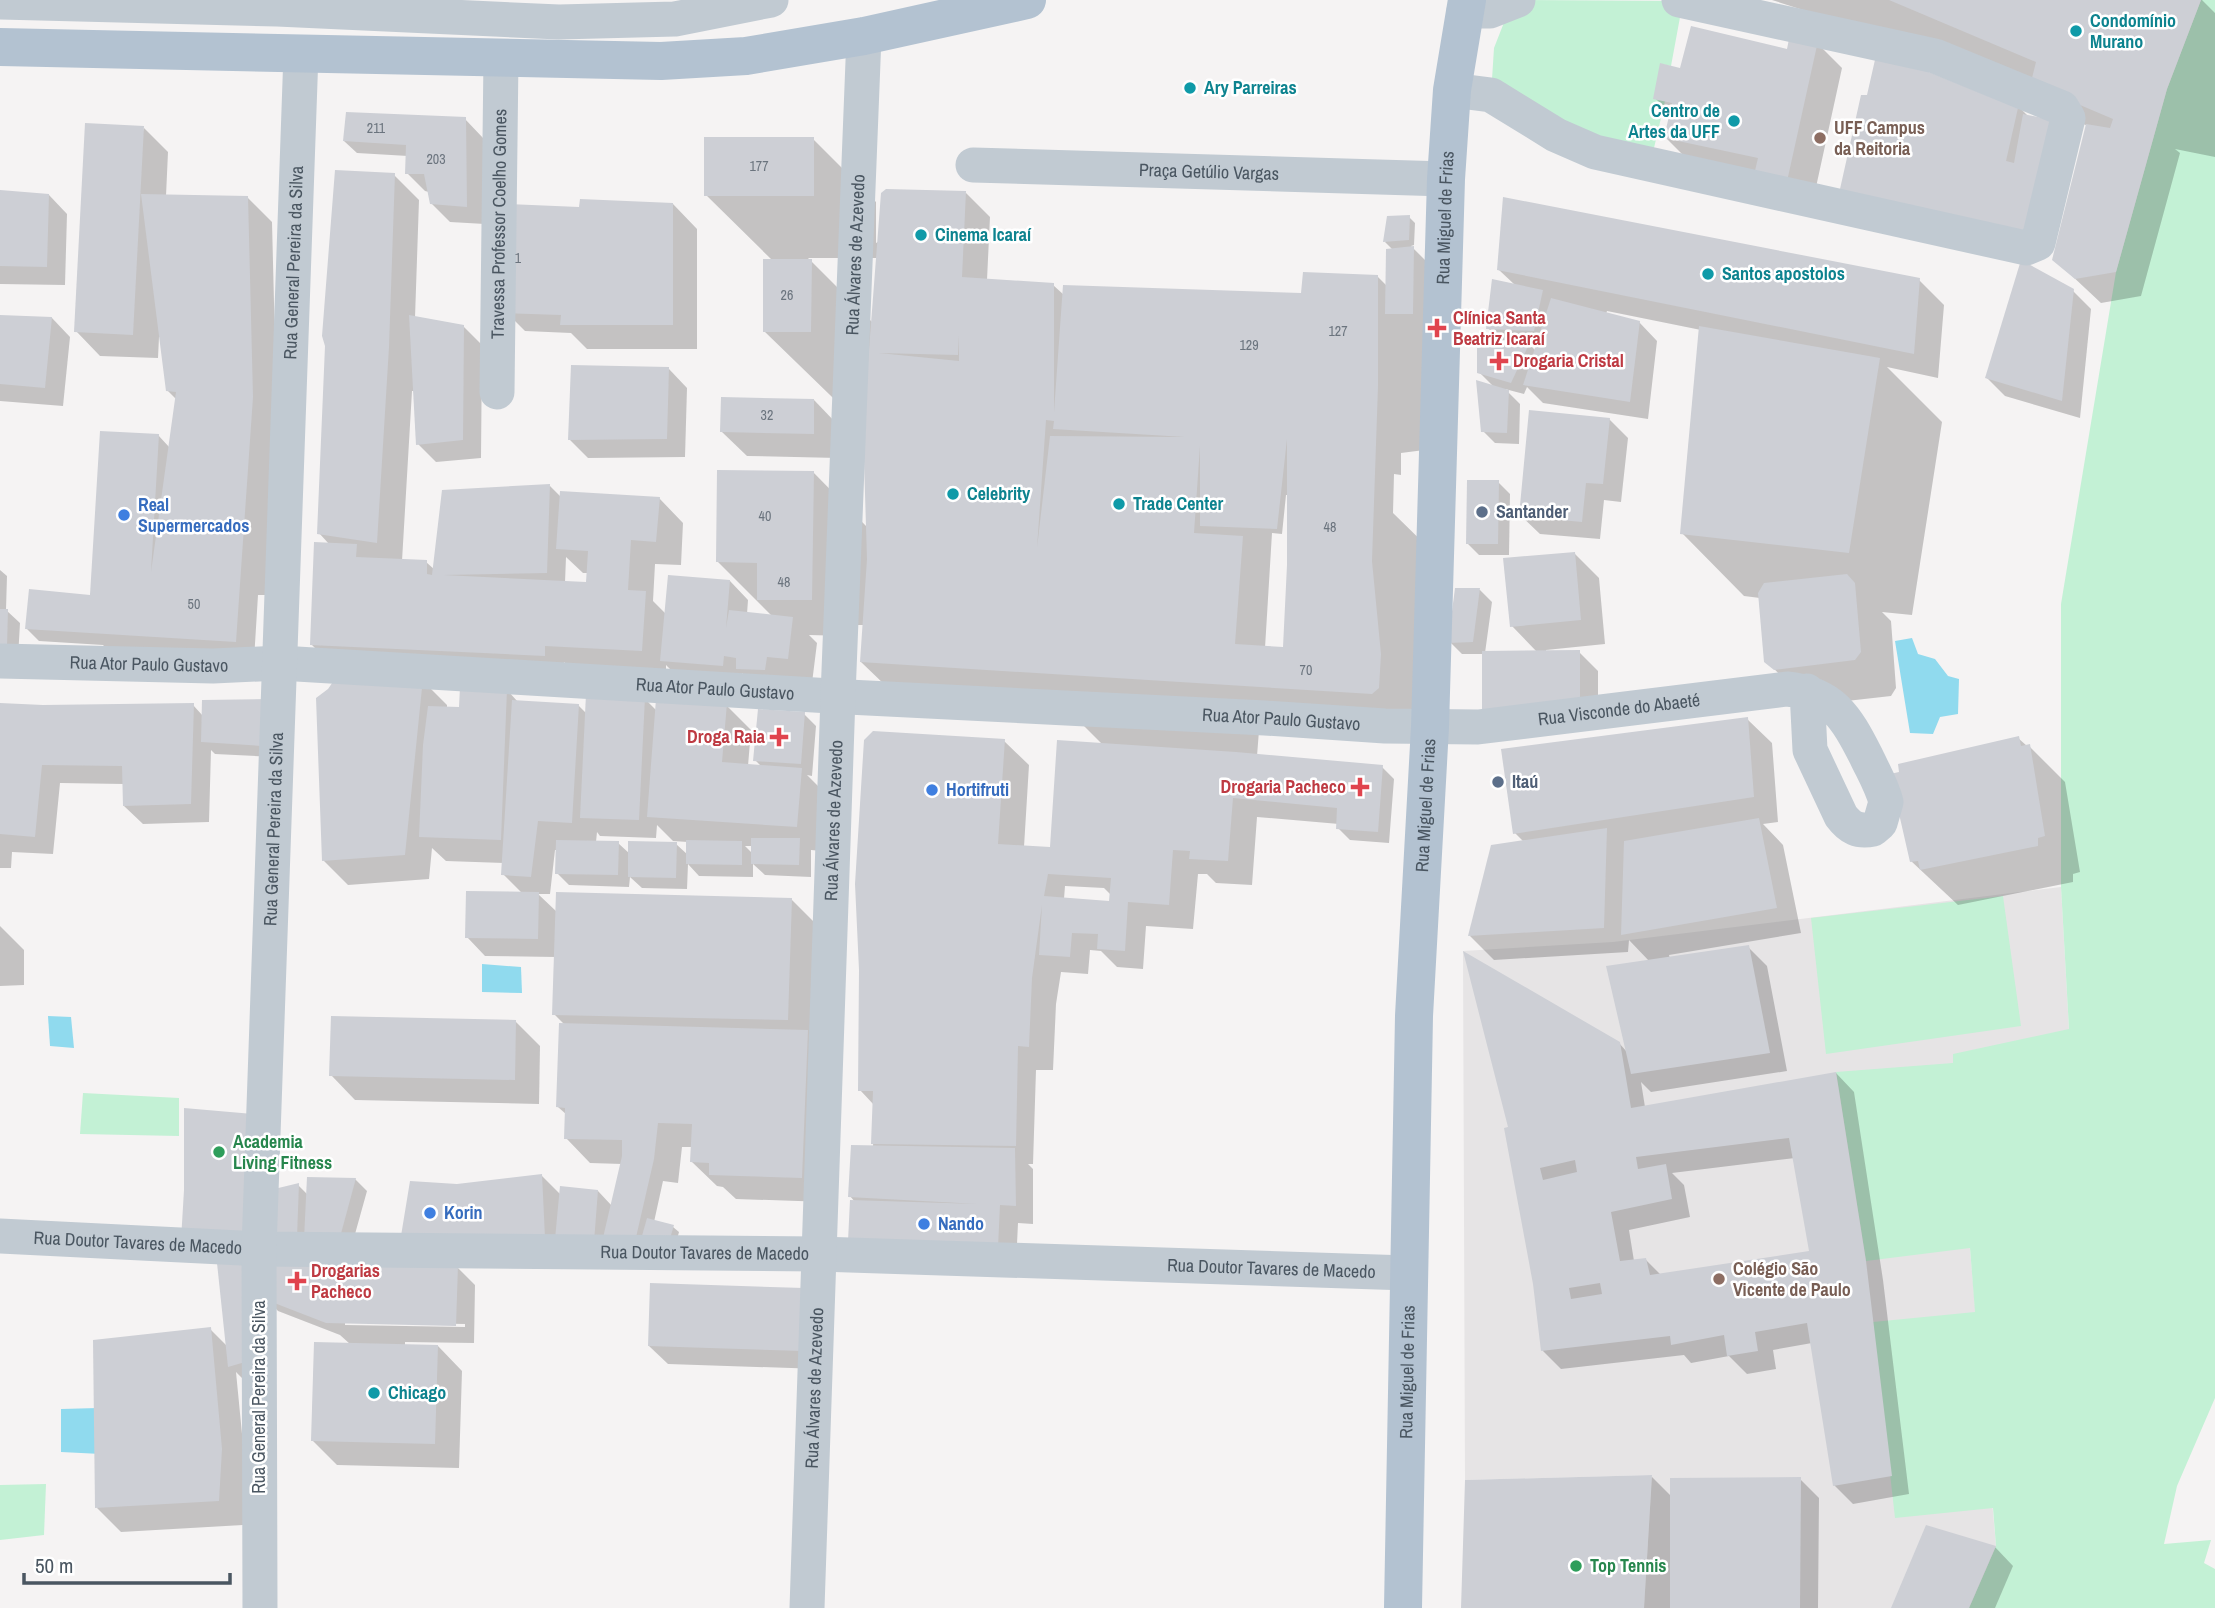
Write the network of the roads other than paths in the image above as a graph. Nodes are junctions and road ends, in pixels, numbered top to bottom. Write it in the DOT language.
graph roads {
  1 [pos="771,0"];
  2 [pos="1027,0"];
  3 [pos="1518,0"];
  4 [pos="1679,0"];
  5 [pos="0,2"];
  6 [pos="1465,4"];
  7 [pos="864,36"];
  8 [pos="0,47"];
  9 [pos="301,52"];
  10 [pos="501,57"];
  11 [pos="1452,90"];
  12 [pos="973,165"];
  13 [pos="1446,179"];
  14 [pos="497,392"];
  15 [pos="0,660"];
  16 [pos="280,663"];
  17 [pos="1807,691"];
  18 [pos="838,696"];
  19 [pos="1430,727"];
  20 [pos="0,1236"];
  21 [pos="259,1250"];
  22 [pos="819,1254"];
  23 [pos="1408,1273"];
  24 [pos="260,1608"];
  25 [pos="807,1608"];
  26 [pos="1403,1608"];
  1 -- 5 [label="street"];
  2 -- 7 [label="main road"];
  3 -- 6 [label="street"];
  4 -- 11 [label="street"];
  6 -- 11 [label="main road, Rua Miguel de Frias"];
  7 -- 10 [label="main road"];
  7 -- 18 [label="street, Rua Álvares de Azevedo"];
  8 -- 9 [label="main road"];
  9 -- 10 [label="main road"];
  9 -- 16 [label="street, Rua General Pereira da Silva"];
  10 -- 14 [label="street, Travessa Professor Coelho Gomes"];
  11 -- 13 [label="main road, Rua Miguel de Frias"];
  12 -- 13 [label="street, Praça Getúlio Vargas"];
  13 -- 19 [label="main road, Rua Miguel de Frias"];
  15 -- 16 [label="street, Rua Ator Paulo Gustavo"];
  16 -- 18 [label="street, Rua Ator Paulo Gustavo"];
  16 -- 21 [label="street, Rua General Pereira da Silva"];
  17 -- 19 [label="street, Rua Visconde do Abaeté"];
  18 -- 19 [label="street, Rua Ator Paulo Gustavo"];
  18 -- 22 [label="street, Rua Álvares de Azevedo"];
  19 -- 23 [label="main road, Rua Miguel de Frias"];
  20 -- 21 [label="street, Rua Doutor Tavares de Macedo"];
  21 -- 22 [label="street, Rua Doutor Tavares de Macedo"];
  21 -- 24 [label="street, Rua General Pereira da Silva"];
  22 -- 23 [label="street, Rua Doutor Tavares de Macedo"];
  22 -- 25 [label="street, Rua Álvares de Azevedo"];
  23 -- 26 [label="main road, Rua Miguel de Frias"];
}
